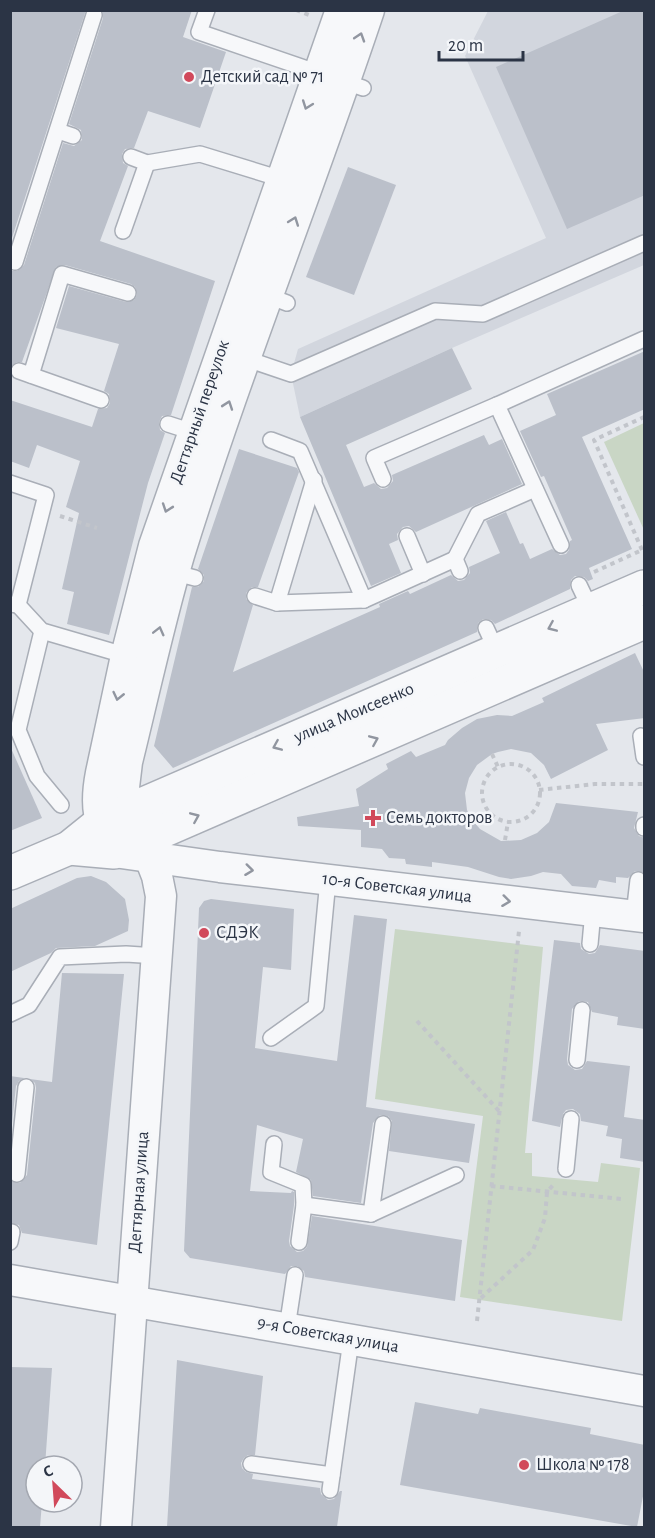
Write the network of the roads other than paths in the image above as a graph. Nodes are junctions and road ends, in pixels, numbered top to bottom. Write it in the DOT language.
graph roads {
  1 [pos="207,10"];
  2 [pos="369,10"];
  3 [pos="327,14"];
  4 [pos="94,15"];
  5 [pos="342,81"];
  6 [pos="131,157"];
  7 [pos="147,163"];
  8 [pos="294,183"];
  9 [pos="123,231"];
  10 [pos="645,243"];
  11 [pos="10,260"];
  12 [pos="128,293"];
  13 [pos="645,339"];
  14 [pos="232,354"];
  15 [pos="101,400"];
  16 [pos="497,405"];
  17 [pos="271,440"];
  18 [pos="383,479"];
  19 [pos="314,480"];
  20 [pos="10,483"];
  21 [pos="535,489"];
  22 [pos="407,536"];
  23 [pos="561,544"];
  24 [pos="423,574"];
  25 [pos="645,587"];
  26 [pos="255,596"];
  27 [pos="364,600"];
  28 [pos="277,603"];
  29 [pos="14,604"];
  30 [pos="645,622"];
  31 [pos="42,631"];
  32 [pos="500,658"];
  33 [pos="139,659"];
  34 [pos="641,736"];
  35 [pos="645,758"];
  36 [pos="61,805"];
  37 [pos="113,817"];
  38 [pos="69,848"];
  39 [pos="135,850"];
  40 [pos="10,873"];
  41 [pos="328,880"];
  42 [pos="638,880"];
  43 [pos="593,911"];
  44 [pos="639,916"];
  45 [pos="590,944"];
  46 [pos="157,956"];
  47 [pos="582,1010"];
  48 [pos="10,1014"];
  49 [pos="271,1038"];
  50 [pos="577,1060"];
  51 [pos="26,1087"];
  52 [pos="571,1119"];
  53 [pos="383,1124"];
  54 [pos="274,1144"];
  55 [pos="566,1169"];
  56 [pos="17,1174"];
  57 [pos="456,1175"];
  58 [pos="304,1205"];
  59 [pos="371,1214"];
  60 [pos="299,1242"];
  61 [pos="295,1275"];
  62 [pos="10,1281"];
  63 [pos="131,1300"];
  64 [pos="287,1328"];
  65 [pos="351,1340"];
  66 [pos="645,1391"];
  67 [pos="251,1464"];
  68 [pos="116,1527"];
  1 -- 5 [label="lane"];
  5 -- 2 [label="street, Дегтярный переулок, one-way"];
  3 -- 5 [label="street, Дегтярный переулок"];
  4 -- 11 [label="lane"];
  5 -- 8 [label="street, Дегтярный переулок"];
  6 -- 7 [label="lane"];
  7 -- 8 [label="lane"];
  7 -- 9 [label="lane"];
  8 -- 14 [label="street, Дегтярный переулок"];
  10 -- 14 [label="lane"];
  12 -- 15 [label="lane"];
  13 -- 16 [label="lane"];
  14 -- 33 [label="street, Дегтярный переулок"];
  16 -- 18 [label="lane"];
  16 -- 21 [label="lane"];
  17 -- 19 [label="lane"];
  19 -- 27 [label="lane"];
  19 -- 28 [label="lane"];
  20 -- 29 [label="lane"];
  21 -- 23 [label="lane"];
  21 -- 24 [label="lane"];
  22 -- 24 [label="lane"];
  24 -- 27 [label="lane"];
  25 -- 32 [label="street, улица Моисеенко, one-way"];
  26 -- 28 [label="lane"];
  27 -- 28 [label="lane"];
  29 -- 31 [label="lane"];
  30 -- 32 [label="street, улица Моисеенко"];
  31 -- 33 [label="lane"];
  31 -- 36 [label="lane"];
  32 -- 37 [label="street, улица Моисеенко, one-way"];
  39 -- 32 [label="street, улица Моисеенко, one-way"];
  33 -- 37 [label="street, Дегтярный переулок"];
  34 -- 35 [label="lane"];
  37 -- 38 [label="street, улица Моисеенко"];
  37 -- 39 [label="street, Дегтярная улица"];
  38 -- 39 [label="street, улица Моисеенко"];
  38 -- 40 [label="street, улица Моисеенко"];
  39 -- 41 [label="street, 10-я Советская улица, one-way"];
  39 -- 46 [label="street, Дегтярная улица"];
  41 -- 43 [label="street, 10-я Советская улица, one-way"];
  41 -- 49 [label="lane"];
  42 -- 44 [label="lane"];
  43 -- 44 [label="street, 10-я Советская улица"];
  43 -- 45 [label="lane"];
  46 -- 48 [label="lane"];
  46 -- 63 [label="street, Дегтярная улица"];
  47 -- 50 [label="lane"];
  51 -- 56 [label="lane"];
  52 -- 55 [label="lane"];
  53 -- 59 [label="lane"];
  54 -- 58 [label="lane"];
  57 -- 59 [label="lane"];
  58 -- 59 [label="lane"];
  58 -- 60 [label="lane"];
  61 -- 64 [label="lane"];
  62 -- 63 [label="street, 9-я Советская улица"];
  63 -- 64 [label="street, 9-я Советская улица"];
  63 -- 68 [label="street, Дегтярная улица"];
  64 -- 65 [label="street, 9-я Советская улица"];
  65 -- 66 [label="street, 9-я Советская улица"];
  65 -- 67 [label="lane"];
}
